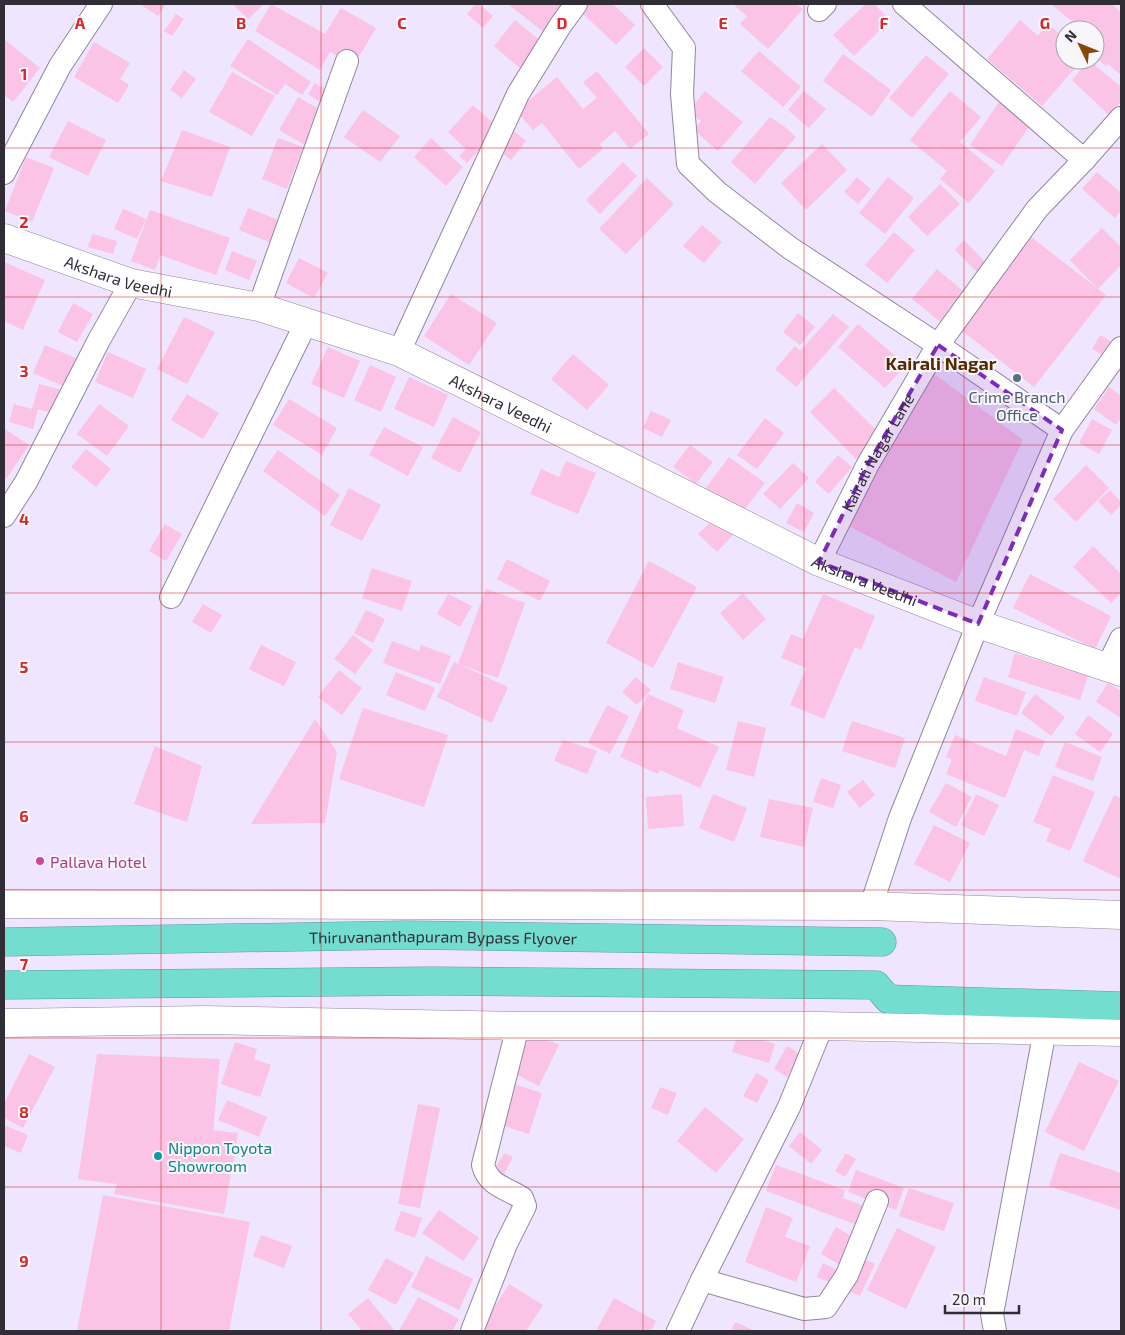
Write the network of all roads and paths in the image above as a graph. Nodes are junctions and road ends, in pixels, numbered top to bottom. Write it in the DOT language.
graph roads {
  1 [pos="101,4"];
  2 [pos="576,4"];
  3 [pos="652,4"];
  4 [pos="904,4"];
  5 [pos="347,61"];
  6 [pos="1121,118"];
  7 [pos="1084,160"];
  8 [pos="4,173"];
  9 [pos="4,238"];
  10 [pos="131,283"];
  11 [pos="259,307"];
  12 [pos="306,323"];
  13 [pos="938,345"];
  14 [pos="1121,348"];
  15 [pos="399,352"];
  16 [pos="1062,430"];
  17 [pos="4,516"];
  18 [pos="819,562"];
  19 [pos="171,597"];
  20 [pos="978,624"];
  21 [pos="1121,639"];
  22 [pos="1114,670"];
  23 [pos="4,904"];
  24 [pos="871,906"];
  25 [pos="1121,915"];
  26 [pos="4,942"];
  27 [pos="882,942"];
  28 [pos="4,985"];
  29 [pos="1121,1006"];
  30 [pos="4,1023"];
  31 [pos="518,1026"];
  32 [pos="822,1026"];
  33 [pos="1045,1030"];
  34 [pos="1121,1032"];
  35 [pos="877,1202"];
  36 [pos="702,1280"];
  37 [pos="472,1331"];
  38 [pos="678,1331"];
  39 [pos="995,1331"];
  1 -- 8 [label="street"];
  2 -- 15 [label="street"];
  3 -- 13 [label="street"];
  4 -- 7 [label="street"];
  5 -- 11 [label="street"];
  6 -- 7 [label="street, Kairali Nagar Lane"];
  7 -- 13 [label="street, Kairali Nagar Lane"];
  9 -- 10 [label="street, Akshara Veedhi"];
  10 -- 11 [label="street, Akshara Veedhi"];
  10 -- 17 [label="street"];
  11 -- 12 [label="street, Akshara Veedhi"];
  12 -- 15 [label="street, Akshara Veedhi"];
  12 -- 19 [label="street"];
  13 -- 16 [label="street"];
  13 -- 18 [label="street, Kairali Nagar Lane"];
  14 -- 16 [label="street"];
  15 -- 18 [label="street, Akshara Veedhi"];
  16 -- 20 [label="street"];
  18 -- 20 [label="street, Akshara Veedhi"];
  20 -- 22 [label="street, Akshara Veedhi"];
  20 -- 24 [label="street"];
  21 -- 22 [label="street"];
  23 -- 24 [label="street"];
  24 -- 25 [label="street"];
  26 -- 27 [label="highway, Thiruvananthapuram Bypass Flyover"];
  28 -- 29 [label="highway"];
  30 -- 31 [label="street"];
  31 -- 32 [label="street"];
  31 -- 37 [label="street"];
  32 -- 33 [label="street"];
  32 -- 36 [label="street"];
  33 -- 34 [label="street"];
  33 -- 39 [label="street"];
  35 -- 36 [label="street"];
  36 -- 38 [label="street"];
}
